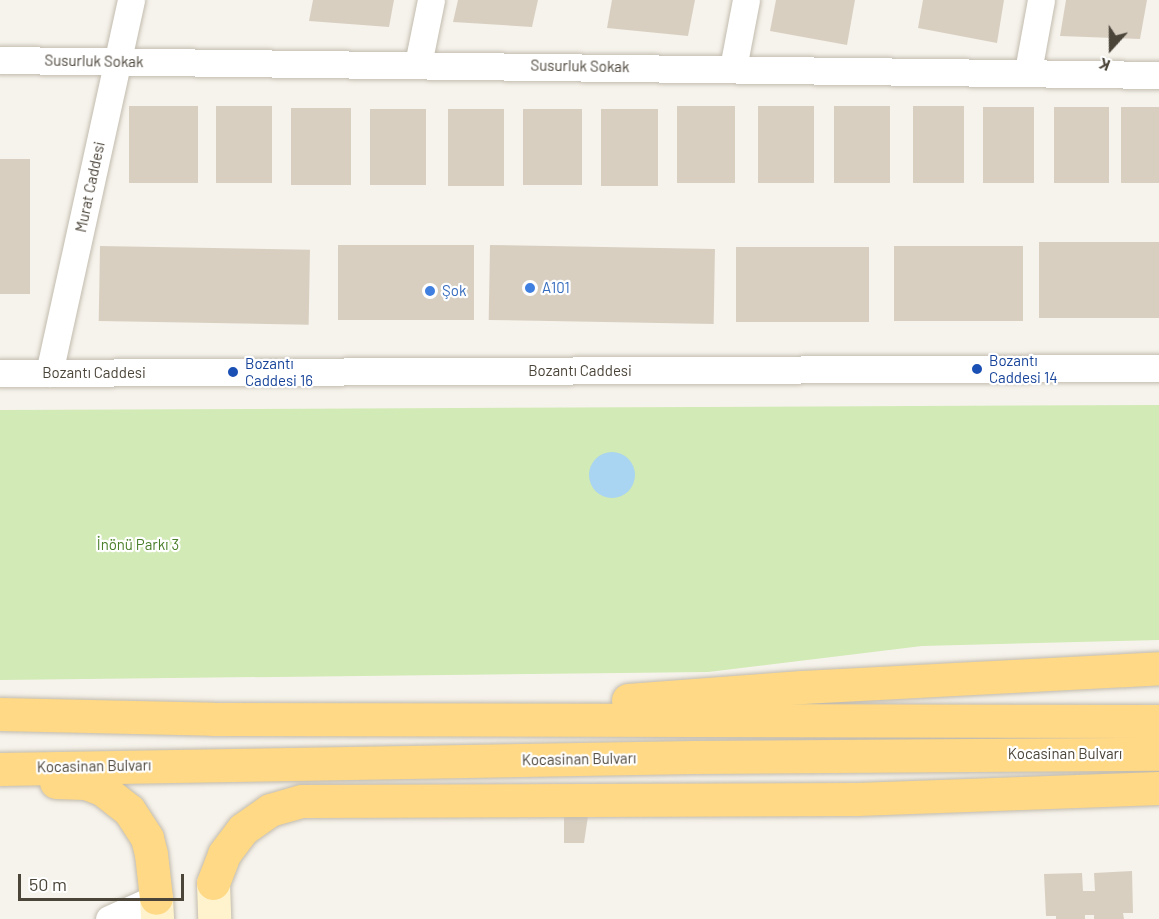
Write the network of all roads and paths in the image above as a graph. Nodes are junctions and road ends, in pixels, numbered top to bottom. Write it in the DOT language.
graph roads {
  1 [pos="131,0"];
  2 [pos="431,0"];
  3 [pos="746,0"];
  4 [pos="1041,0"];
  5 [pos="0,60"];
  6 [pos="118,61"];
  7 [pos="418,64"];
  8 [pos="733,68"];
  9 [pos="1028,71"];
  10 [pos="1159,75"];
  11 [pos="1159,368"];
  12 [pos="0,373"];
  13 [pos="49,373"];
  14 [pos="1159,668"];
  15 [pos="0,714"];
  16 [pos="368,719"];
  17 [pos="1159,721"];
  18 [pos="1159,754"];
  19 [pos="392,763"];
  20 [pos="0,769"];
  21 [pos="0,781"];
  22 [pos="1159,788"];
  23 [pos="857,799"];
  24 [pos="213,883"];
  25 [pos="156,908"];
  26 [pos="109,919"];
  27 [pos="214,919"];
  1 -- 6 [label="street, Murat Caddesi"];
  2 -- 7 [label="street"];
  3 -- 8 [label="street"];
  4 -- 9 [label="street"];
  5 -- 6 [label="street, Susurluk Sokak"];
  6 -- 7 [label="street, Susurluk Sokak"];
  6 -- 13 [label="street, Murat Caddesi"];
  7 -- 8 [label="street, Susurluk Sokak"];
  8 -- 9 [label="street, Susurluk Sokak"];
  9 -- 10 [label="street, Susurluk Sokak"];
  11 -- 13 [label="street, Bozantı Caddesi"];
  12 -- 13 [label="street, Bozantı Caddesi"];
  14 -- 16 [label="highway"];
  15 -- 16 [label="highway"];
  16 -- 17 [label="highway"];
  18 -- 19 [label="highway, Kocasinan Bulvarı"];
  19 -- 20 [label="highway, Kocasinan Bulvarı"];
  19 -- 23 [label="highway"];
  21 -- 25 [label="highway"];
  22 -- 23 [label="highway"];
  23 -- 24 [label="highway"];
  24 -- 27 [label="main road"];
  25 -- 26 [label="street"];
}
